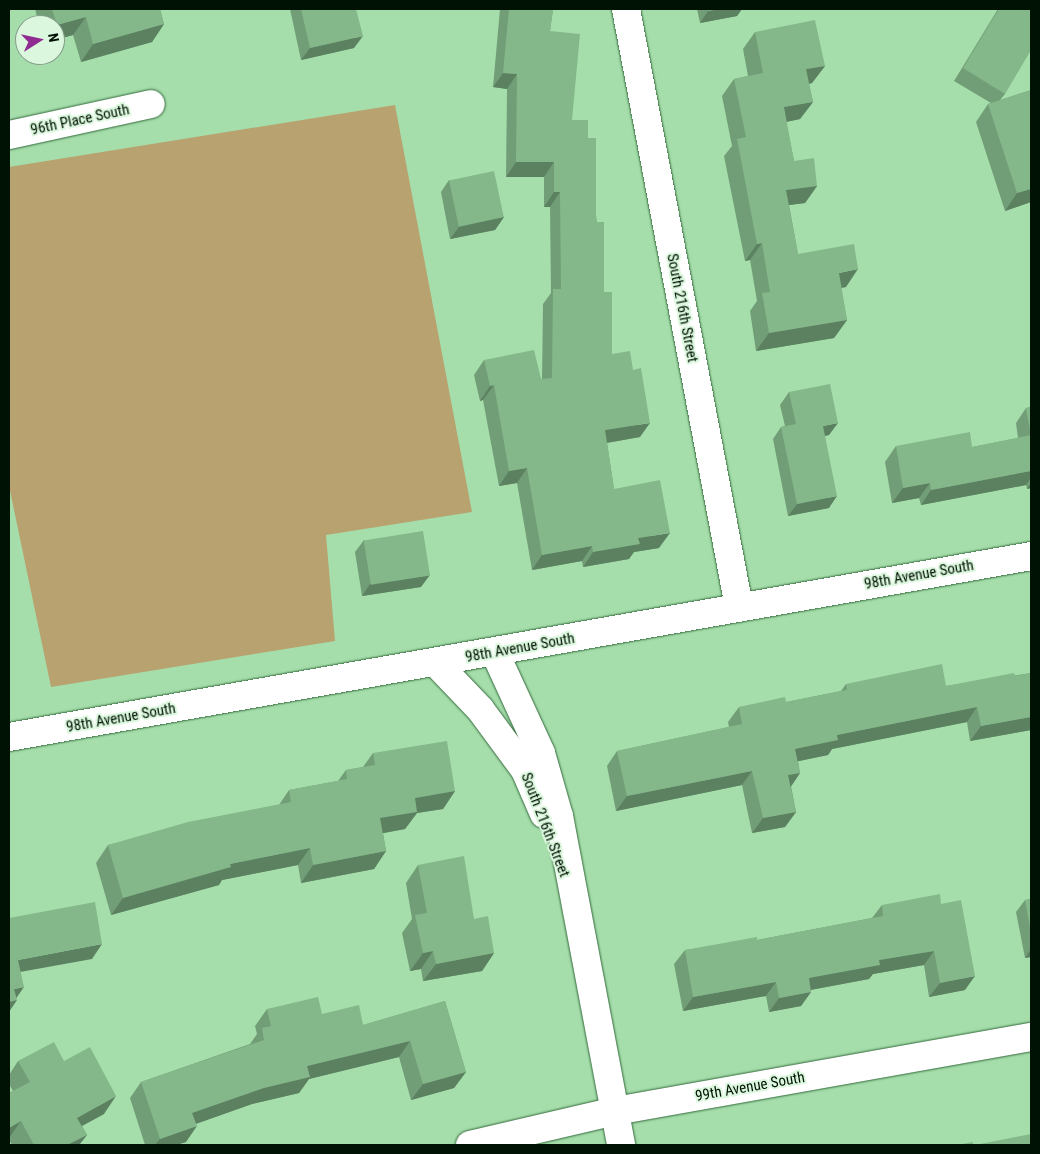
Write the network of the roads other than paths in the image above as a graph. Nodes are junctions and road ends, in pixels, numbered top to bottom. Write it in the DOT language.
graph roads {
  1 [pos="626,9"];
  2 [pos="151,104"];
  3 [pos="9,135"];
  4 [pos="1031,556"];
  5 [pos="738,607"];
  6 [pos="495,653"];
  7 [pos="436,663"];
  8 [pos="9,737"];
  9 [pos="573,898"];
  10 [pos="1031,1037"];
  11 [pos="614,1112"];
  12 [pos="470,1145"];
  13 [pos="621,1145"];
  1 -- 5 [label="street, South 216th Street"];
  2 -- 3 [label="street, 96th Place South"];
  4 -- 5 [label="street, 98th Avenue South"];
  5 -- 6 [label="street, 98th Avenue South"];
  6 -- 7 [label="street, 98th Avenue South"];
  6 -- 9 [label="street, South 216th Street"];
  7 -- 8 [label="street, 98th Avenue South"];
  7 -- 9 [label="street, South 216th Street"];
  9 -- 11 [label="street, South 216th Street"];
  10 -- 11 [label="street, 99th Avenue South"];
  11 -- 12 [label="street, 99th Avenue South"];
  11 -- 13 [label="street, South 216th Street"];
}
